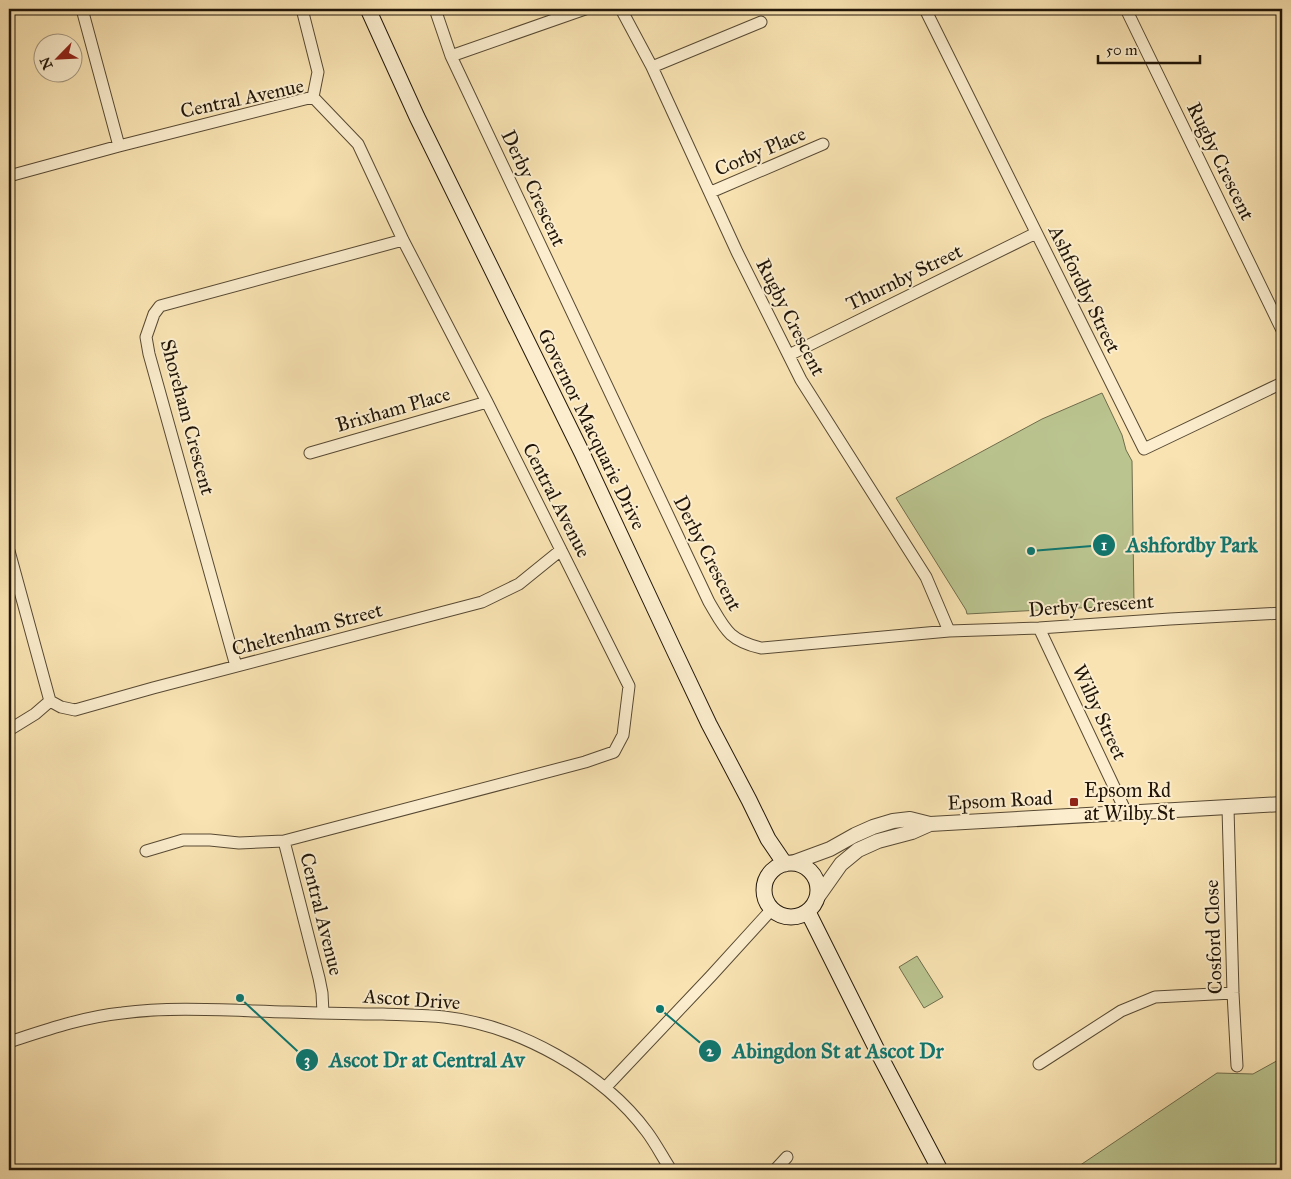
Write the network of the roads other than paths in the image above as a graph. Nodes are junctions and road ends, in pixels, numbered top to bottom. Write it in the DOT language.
graph roads {
  1 [pos="82,9"];
  2 [pos="302,9"];
  3 [pos="368,9"];
  4 [pos="435,9"];
  5 [pos="585,9"];
  6 [pos="621,9"];
  7 [pos="925,9"];
  8 [pos="1126,9"];
  9 [pos="761,22"];
  10 [pos="450,56"];
  11 [pos="652,67"];
  12 [pos="313,97"];
  13 [pos="823,144"];
  14 [pos="119,146"];
  15 [pos="9,176"];
  16 [pos="710,192"];
  17 [pos="1036,233"];
  18 [pos="403,240"];
  19 [pos="1282,330"];
  20 [pos="789,355"];
  21 [pos="1282,383"];
  22 [pos="487,402"];
  23 [pos="310,453"];
  24 [pos="561,550"];
  25 [pos="10,559"];
  26 [pos="1282,613"];
  27 [pos="1039,628"];
  28 [pos="949,631"];
  29 [pos="236,666"];
  30 [pos="50,701"];
  31 [pos="9,730"];
  32 [pos="1282,804"];
  33 [pos="1228,808"];
  34 [pos="1126,812"];
  35 [pos="930,824"];
  36 [pos="284,841"];
  37 [pos="146,851"];
  38 [pos="789,864"];
  39 [pos="817,898"];
  40 [pos="772,909"];
  41 [pos="808,912"];
  42 [pos="1233,993"];
  43 [pos="323,1013"];
  44 [pos="9,1042"];
  45 [pos="1039,1064"];
  46 [pos="1237,1066"];
  47 [pos="605,1088"];
  48 [pos="787,1157"];
  49 [pos="671,1170"];
  50 [pos="775,1170"];
  51 [pos="940,1170"];
  1 -- 14 [label="street"];
  2 -- 12 [label="street"];
  3 -- 38 [label="main road, Governor Macquarie Drive"];
  4 -- 10 [label="street, Derby Crescent"];
  5 -- 10 [label="street"];
  6 -- 11 [label="street, Rugby Crescent"];
  7 -- 17 [label="street, Ashfordby Street"];
  8 -- 19 [label="street, Rugby Crescent"];
  9 -- 11 [label="street"];
  10 -- 28 [label="street, Derby Crescent"];
  11 -- 16 [label="street, Rugby Crescent"];
  12 -- 14 [label="street, Central Avenue"];
  12 -- 18 [label="street, Central Avenue"];
  13 -- 16 [label="street, Corby Place"];
  14 -- 15 [label="street, Central Avenue"];
  16 -- 20 [label="street, Rugby Crescent"];
  17 -- 20 [label="street, Thurnby Street"];
  17 -- 21 [label="street, Ashfordby Street"];
  18 -- 22 [label="street, Central Avenue"];
  18 -- 29 [label="street, Shoreham Crescent"];
  20 -- 28 [label="street, Rugby Crescent"];
  22 -- 23 [label="street, Brixham Place"];
  22 -- 24 [label="street, Central Avenue"];
  24 -- 29 [label="street, Cheltenham Street"];
  24 -- 36 [label="street, Central Avenue"];
  25 -- 30 [label="street"];
  26 -- 27 [label="street, Derby Crescent"];
  27 -- 28 [label="street, Derby Crescent"];
  27 -- 34 [label="street, Wilby Street"];
  29 -- 30 [label="street, Cheltenham Street"];
  30 -- 31 [label="street"];
  32 -- 33 [label="street, Epsom Road"];
  33 -- 34 [label="street, Epsom Road"];
  33 -- 42 [label="street, Cosford Close"];
  34 -- 35 [label="street, Epsom Road"];
  35 -- 38 [label="street, Epsom Road"];
  35 -- 39 [label="street, Epsom Road"];
  36 -- 37 [label="street"];
  36 -- 43 [label="street, Central Avenue"];
  38 -- 39 [label="main road"];
  38 -- 40 [label="main road"];
  39 -- 41 [label="main road"];
  40 -- 41 [label="main road"];
  40 -- 47 [label="street"];
  41 -- 51 [label="main road"];
  42 -- 45 [label="street"];
  42 -- 46 [label="street, Cosford Close"];
  43 -- 44 [label="street, Ascot Drive"];
  43 -- 47 [label="street, Ascot Drive"];
  47 -- 49 [label="street, Ascot Drive"];
  48 -- 50 [label="street"];
}
